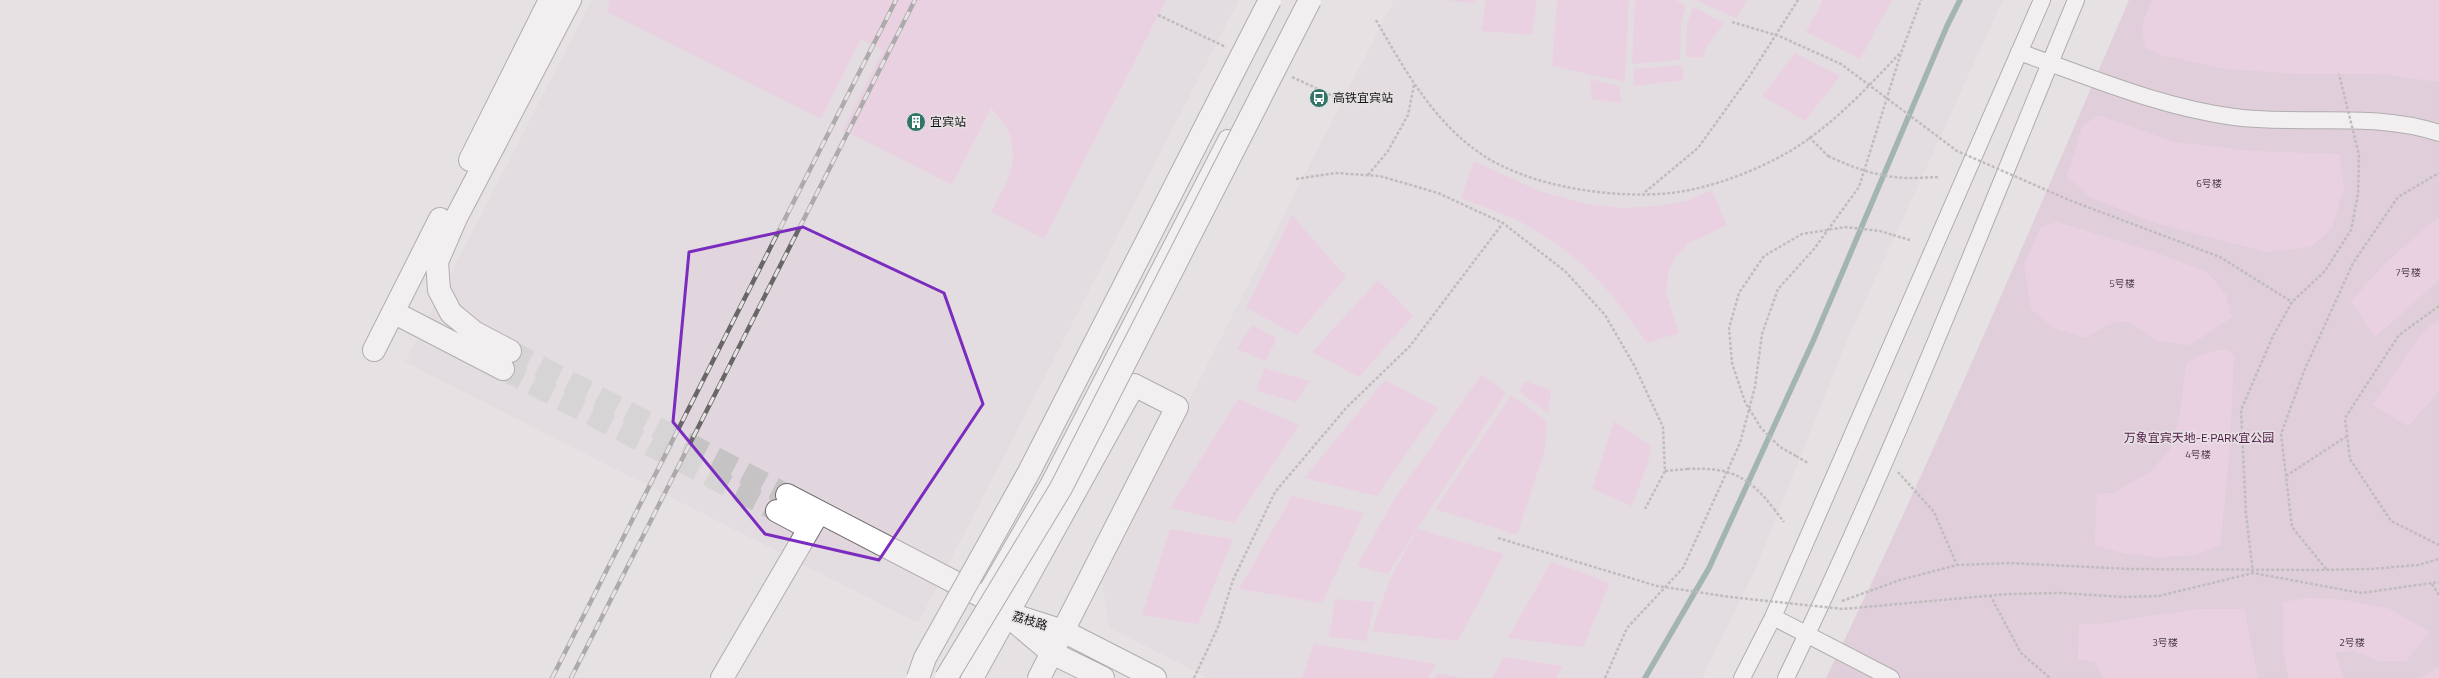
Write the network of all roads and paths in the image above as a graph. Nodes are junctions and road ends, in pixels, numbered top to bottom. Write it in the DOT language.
graph roads {
  1 [pos="550,0"];
  2 [pos="570,0"];
  3 [pos="1270,0"];
  4 [pos="1299,0"];
  5 [pos="1310,0"];
  6 [pos="1798,0"];
  7 [pos="1921,0"];
  8 [pos="2042,0"];
  9 [pos="2076,0"];
  10 [pos="1376,20"];
  11 [pos="1732,22"];
  12 [pos="2019,52"];
  13 [pos="1901,53"];
  14 [pos="2050,63"];
  15 [pos="2339,74"];
  16 [pos="1414,84"];
  17 [pos="2439,133"];
  18 [pos="1809,137"];
  19 [pos="2439,173"];
  20 [pos="1368,175"];
  21 [pos="1939,177"];
  22 [pos="1296,179"];
  23 [pos="1645,193"];
  24 [pos="1503,223"];
  25 [pos="1910,240"];
  26 [pos="2292,302"];
  27 [pos="2439,306"];
  28 [pos="393,312"];
  29 [pos="374,350"];
  30 [pos="2347,436"];
  31 [pos="1808,462"];
  32 [pos="1897,470"];
  33 [pos="1665,471"];
  34 [pos="2286,476"];
  35 [pos="782,503"];
  36 [pos="1645,509"];
  37 [pos="814,520"];
  38 [pos="1784,522"];
  39 [pos="1498,538"];
  40 [pos="2439,545"];
  41 [pos="2439,560"];
  42 [pos="1956,565"];
  43 [pos="2326,569"];
  44 [pos="2253,573"];
  45 [pos="2439,582"];
  46 [pos="2432,584"];
  47 [pos="1990,595"];
  48 [pos="2439,595"];
  49 [pos="983,597"];
  50 [pos="1842,601"];
  51 [pos="1007,613"];
  52 [pos="1773,617"];
  53 [pos="1063,631"];
  54 [pos="1806,635"];
  55 [pos="1052,653"];
  56 [pos="722,678"];
  57 [pos="918,678"];
  58 [pos="946,678"];
  59 [pos="972,678"];
  60 [pos="1039,678"];
  61 [pos="1104,678"];
  62 [pos="1155,678"];
  63 [pos="1194,678"];
  64 [pos="1605,678"];
  65 [pos="1742,678"];
  66 [pos="1786,678"];
  67 [pos="1892,678"];
  68 [pos="2050,678"];
  1 -- 28 [label="street"];
  2 -- 28 [label="street"];
  3 -- 57 [label="street, bridge"];
  4 -- 49 [label="street"];
  5 -- 58 [label="street, bridge"];
  6 -- 23 [label="path"];
  7 -- 13 [label="path"];
  8 -- 12 [label="street"];
  9 -- 14 [label="street"];
  10 -- 16 [label="path"];
  11 -- 26 [label="path, bridge"];
  12 -- 14 [label="street"];
  12 -- 52 [label="street"];
  13 -- 18 [label="path"];
  13 -- 64 [label="path"];
  14 -- 17 [label="street"];
  14 -- 54 [label="street"];
  15 -- 26 [label="path, bridge"];
  16 -- 20 [label="path"];
  16 -- 23 [label="path"];
  18 -- 21 [label="path, bridge"];
  18 -- 23 [label="path"];
  19 -- 34 [label="path"];
  20 -- 22 [label="path"];
  20 -- 24 [label="path"];
  24 -- 33 [label="path"];
  24 -- 63 [label="path"];
  25 -- 31 [label="path, bridge"];
  26 -- 44 [label="path, bridge"];
  27 -- 30 [label="path"];
  28 -- 29 [label="street"];
  30 -- 34 [label="path"];
  30 -- 40 [label="path"];
  32 -- 42 [label="path"];
  33 -- 36 [label="path"];
  33 -- 38 [label="path, bridge"];
  34 -- 43 [label="path"];
  35 -- 37 [label="street"];
  37 -- 49 [label="street"];
  37 -- 56 [label="street"];
  39 -- 47 [label="path, bridge"];
  41 -- 43 [label="path"];
  42 -- 43 [label="path"];
  42 -- 50 [label="path"];
  44 -- 46 [label="path, bridge"];
  44 -- 47 [label="path, bridge"];
  45 -- 46 [label="path, bridge"];
  46 -- 48 [label="path"];
  47 -- 68 [label="path"];
  49 -- 51 [label="street"];
  51 -- 53 [label="street, 荔枝路"];
  51 -- 53 [label="street"];
  51 -- 55 [label="street, 荔枝路"];
  51 -- 59 [label="street"];
  52 -- 54 [label="street"];
  52 -- 65 [label="street"];
  53 -- 55 [label="street"];
  53 -- 62 [label="street, 荔枝路"];
  54 -- 66 [label="street"];
  54 -- 67 [label="street"];
  55 -- 60 [label="street"];
  55 -- 61 [label="street, 荔枝路"];
}
